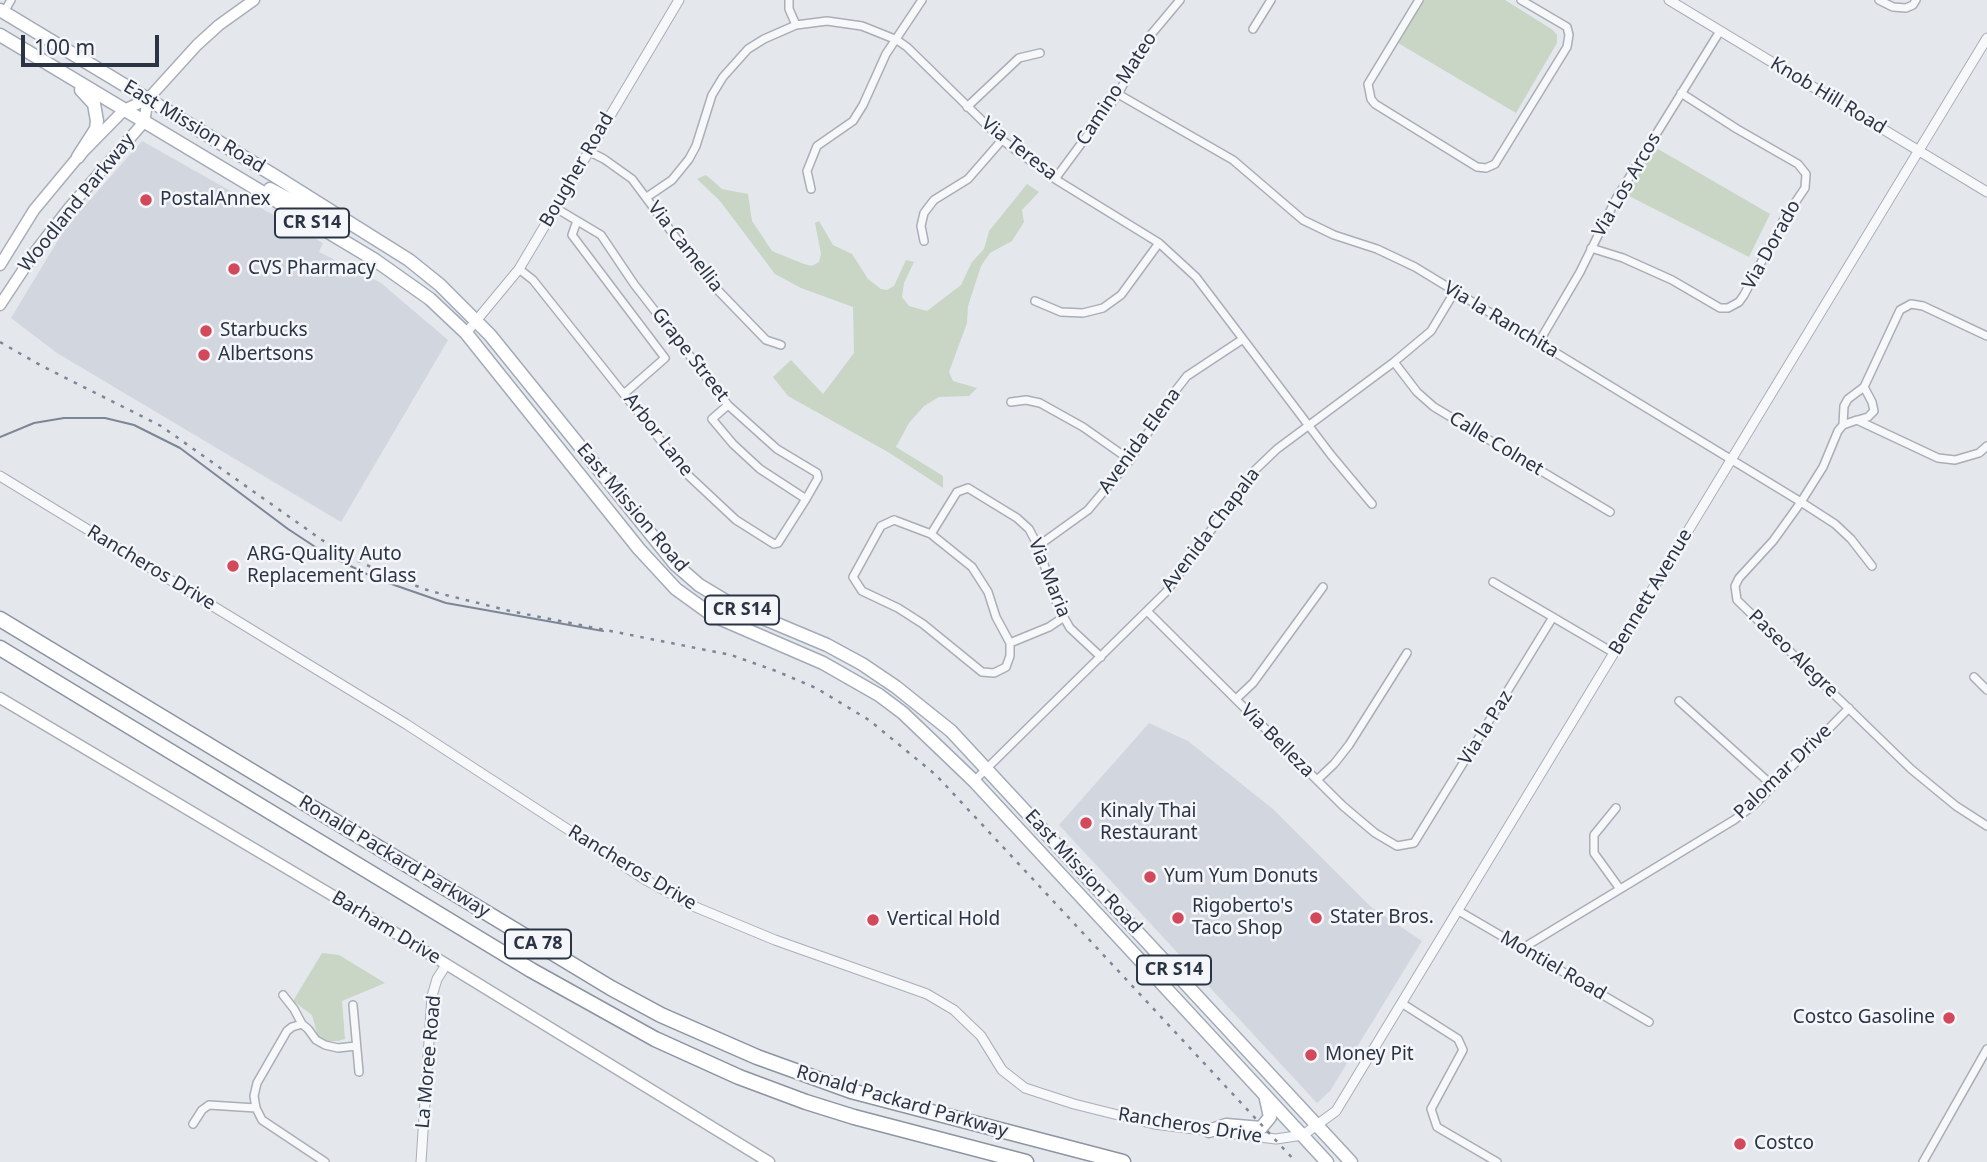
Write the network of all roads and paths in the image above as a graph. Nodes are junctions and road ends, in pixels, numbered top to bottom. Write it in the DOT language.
graph roads {
  1 [pos="11,0"];
  2 [pos="254,0"];
  3 [pos="679,0"];
  4 [pos="789,0"];
  5 [pos="922,0"];
  6 [pos="1180,0"];
  7 [pos="1271,0"];
  8 [pos="1419,0"];
  9 [pos="1521,0"];
  10 [pos="1669,0"];
  11 [pos="1879,0"];
  12 [pos="1916,0"];
  13 [pos="2,11"];
  14 [pos="796,25"];
  15 [pos="1253,29"];
  16 [pos="1720,31"];
  17 [pos="0,35"];
  18 [pos="1987,38"];
  19 [pos="897,40"];
  20 [pos="1040,53"];
  21 [pos="63,73"];
  22 [pos="1681,93"];
  23 [pos="1118,94"];
  24 [pos="148,99"];
  25 [pos="967,107"];
  26 [pos="124,110"];
  27 [pos="144,121"];
  28 [pos="1002,140"];
  29 [pos="1918,150"];
  30 [pos="588,151"];
  31 [pos="78,158"];
  32 [pos="1055,178"];
  33 [pos="249,186"];
  34 [pos="811,189"];
  35 [pos="1987,192"];
  36 [pos="647,197"];
  37 [pos="554,207"];
  38 [pos="578,221"];
  39 [pos="377,240"];
  40 [pos="924,241"];
  41 [pos="1159,243"];
  42 [pos="1591,248"];
  43 [pos="0,265"];
  44 [pos="519,269"];
  45 [pos="1455,291"];
  46 [pos="1035,301"];
  47 [pos="0,305"];
  48 [pos="477,320"];
  49 [pos="466,334"];
  50 [pos="1987,335"];
  51 [pos="1243,339"];
  52 [pos="1539,342"];
  53 [pos="781,345"];
  54 [pos="1394,362"];
  55 [pos="1864,387"];
  56 [pos="625,393"];
  57 [pos="1011,402"];
  58 [pos="728,405"];
  59 [pos="1857,420"];
  60 [pos="1308,425"];
  61 [pos="1843,425"];
  62 [pos="1987,446"];
  63 [pos="1730,459"];
  64 [pos="1130,460"];
  65 [pos="0,476"];
  66 [pos="806,499"];
  67 [pos="1801,502"];
  68 [pos="1372,504"];
  69 [pos="1611,512"];
  70 [pos="931,534"];
  71 [pos="1038,546"];
  72 [pos="1872,566"];
  73 [pos="1493,582"];
  74 [pos="1322,587"];
  75 [pos="1147,611"];
  76 [pos="1064,617"];
  77 [pos="1553,617"];
  78 [pos="0,619"];
  79 [pos="1010,643"];
  80 [pos="0,648"];
  81 [pos="1408,653"];
  82 [pos="1614,653"];
  83 [pos="1101,657"];
  84 [pos="1974,677"];
  85 [pos="1987,691"];
  86 [pos="0,698"];
  87 [pos="1236,699"];
  88 [pos="1679,701"];
  89 [pos="1849,708"];
  90 [pos="986,768"];
  91 [pos="1317,780"];
  92 [pos="974,781"];
  93 [pos="1773,786"];
  94 [pos="1616,808"];
  95 [pos="1987,826"];
  96 [pos="1417,837"];
  97 [pos="1620,889"];
  98 [pos="1458,910"];
  99 [pos="1126,945"];
  100 [pos="1523,948"];
  101 [pos="1162,958"];
  102 [pos="446,965"];
  103 [pos="283,995"];
  104 [pos="353,1004"];
  105 [pos="1403,1004"];
  106 [pos="1649,1022"];
  107 [pos="302,1024"];
  108 [pos="356,1046"];
  109 [pos="1987,1049"];
  110 [pos="359,1072"];
  111 [pos="1265,1095"];
  112 [pos="256,1108"];
  113 [pos="193,1124"];
  114 [pos="1317,1125"];
  115 [pos="1209,1130"];
  116 [pos="1303,1135"];
  117 [pos="325,1162"];
  118 [pos="421,1162"];
  119 [pos="769,1162"];
  120 [pos="1026,1162"];
  121 [pos="1123,1162"];
  122 [pos="1327,1162"];
  123 [pos="1350,1162"];
  124 [pos="1497,1162"];
  125 [pos="1923,1162"];
  1 -- 13 [label="street"];
  2 -- 24 [label="main road, Woodland Parkway"];
  3 -- 30 [label="street, Bougher Road"];
  4 -- 14 [label="street"];
  5 -- 19 [label="street"];
  6 -- 23 [label="street, Camino Mateo"];
  7 -- 15 [label="street"];
  8 -- 9 [label="street"];
  10 -- 16 [label="street, Knob Hill Road"];
  11 -- 12 [label="street"];
  13 -- 24 [label="main road, East Mission Road / CR S14"];
  14 -- 19 [label="street, Via Teresa"];
  14 -- 36 [label="street, Via Teresa"];
  16 -- 22 [label="street, Via Los Arcos"];
  16 -- 29 [label="street, Knob Hill Road"];
  17 -- 21 [label="main road, East Mission Road / CR S14"];
  18 -- 29 [label="street, Bennett Avenue"];
  19 -- 25 [label="street, Via Teresa"];
  19 -- 34 [label="street"];
  20 -- 25 [label="street"];
  21 -- 26 [label="main road, East Mission Road / CR S14"];
  21 -- 31 [label="main road"];
  22 -- 42 [label="street, Via Los Arcos"];
  22 -- 42 [label="street, Via Dorado"];
  23 -- 32 [label="street, Camino Mateo"];
  23 -- 45 [label="street, Via la Ranchita"];
  24 -- 26 [label="main road, Woodland Parkway"];
  24 -- 27 [label="main road, Woodland Parkway"];
  24 -- 39 [label="main road, East Mission Road / CR S14"];
  25 -- 28 [label="street, Via Teresa"];
  26 -- 27 [label="main road, East Mission Road / CR S14"];
  26 -- 31 [label="main road, Woodland Parkway"];
  27 -- 33 [label="main road, East Mission Road / CR S14"];
  27 -- 47 [label="main road, Woodland Parkway"];
  28 -- 32 [label="street, Via Teresa"];
  28 -- 40 [label="street"];
  29 -- 35 [label="street, Knob Hill Road"];
  29 -- 63 [label="street, Bennett Avenue"];
  30 -- 36 [label="street, Via Camellia"];
  30 -- 37 [label="street, Bougher Road"];
  31 -- 43 [label="main road, Woodland Parkway"];
  32 -- 41 [label="street, Via Teresa"];
  33 -- 39 [label="main road"];
  33 -- 49 [label="main road, East Mission Road / CR S14"];
  36 -- 53 [label="street, Via Camellia"];
  37 -- 38 [label="street, Grape Street"];
  37 -- 44 [label="street, Bougher Road"];
  38 -- 56 [label="street"];
  38 -- 58 [label="street, Grape Street"];
  39 -- 48 [label="main road, East Mission Road / CR S14"];
  41 -- 46 [label="street"];
  41 -- 51 [label="street, Via Teresa"];
  42 -- 52 [label="street, Via Los Arcos"];
  44 -- 48 [label="street, Bougher Road"];
  44 -- 56 [label="street, Arbor Lane"];
  45 -- 52 [label="street, Via la Ranchita"];
  45 -- 54 [label="street, Avenida Chapala"];
  48 -- 49 [label="street, Bougher Road"];
  48 -- 90 [label="main road, East Mission Road / CR S14"];
  49 -- 92 [label="main road, East Mission Road / CR S14"];
  50 -- 55 [label="street, Paseo Alegre"];
  51 -- 60 [label="street, Via Teresa"];
  51 -- 64 [label="street, Avenida Elena"];
  52 -- 63 [label="street, Via la Ranchita"];
  54 -- 60 [label="street, Avenida Chapala"];
  54 -- 69 [label="street, Calle Colnet"];
  55 -- 59 [label="street"];
  55 -- 61 [label="street, Paseo Alegre"];
  56 -- 66 [label="street, Arbor Lane"];
  57 -- 64 [label="street"];
  58 -- 66 [label="street, Grape Street"];
  58 -- 66 [label="street"];
  59 -- 61 [label="street"];
  59 -- 62 [label="street"];
  60 -- 68 [label="street, Via Teresa"];
  60 -- 75 [label="street, Avenida Chapala"];
  61 -- 67 [label="street, Paseo Alegre"];
  63 -- 67 [label="street, Via la Ranchita"];
  63 -- 82 [label="street, Bennett Avenue"];
  64 -- 71 [label="street, Avenida Elena"];
  65 -- 115 [label="street, Rancheros Drive"];
  67 -- 72 [label="street, Via la Ranchita"];
  67 -- 89 [label="street, Paseo Alegre"];
  70 -- 71 [label="street, Via Maria"];
  70 -- 79 [label="street"];
  70 -- 79 [label="street"];
  71 -- 76 [label="street, Via Maria"];
  73 -- 77 [label="street"];
  74 -- 87 [label="street"];
  75 -- 83 [label="street, Avenida Chapala"];
  75 -- 87 [label="street, Via Belleza"];
  76 -- 79 [label="street"];
  76 -- 83 [label="street, Via Maria"];
  77 -- 82 [label="street"];
  77 -- 96 [label="street, Via la Paz"];
  78 -- 121 [label="highway, Ronald Packard Parkway / CA 78"];
  80 -- 120 [label="highway, Ronald Packard Parkway / CA 78"];
  81 -- 91 [label="street"];
  82 -- 98 [label="street, Bennett Avenue"];
  83 -- 90 [label="street, Avenida Chapala"];
  84 -- 85 [label="street"];
  86 -- 102 [label="main road, Barham Drive"];
  87 -- 91 [label="street, Via Belleza"];
  88 -- 93 [label="street"];
  89 -- 93 [label="street, Palomar Drive"];
  89 -- 95 [label="street, Palomar Drive"];
  90 -- 92 [label="street, Avenida Chapala"];
  90 -- 101 [label="main road, East Mission Road / CR S14"];
  91 -- 96 [label="street, Via Belleza"];
  92 -- 99 [label="main road, East Mission Road / CR S14"];
  93 -- 97 [label="street, Palomar Drive"];
  94 -- 97 [label="street"];
  97 -- 100 [label="street, Palomar Drive"];
  98 -- 100 [label="street, Montiel Road"];
  98 -- 105 [label="street, Bennett Avenue"];
  99 -- 101 [label="main road"];
  99 -- 111 [label="main road, East Mission Road / CR S14"];
  100 -- 106 [label="street, Montiel Road"];
  101 -- 114 [label="main road, East Mission Road / CR S14"];
  102 -- 118 [label="street, La Moree Road"];
  102 -- 119 [label="main road, Barham Drive"];
  103 -- 107 [label="street"];
  104 -- 108 [label="street"];
  105 -- 114 [label="street, Bennett Avenue"];
  105 -- 124 [label="street"];
  107 -- 108 [label="street"];
  107 -- 112 [label="street"];
  108 -- 110 [label="street"];
  109 -- 125 [label="street"];
  111 -- 115 [label="main road"];
  111 -- 116 [label="main road, East Mission Road / CR S14"];
  112 -- 113 [label="street"];
  112 -- 117 [label="street"];
  114 -- 116 [label="street, Bennett Avenue"];
  114 -- 123 [label="main road, East Mission Road / CR S14"];
  115 -- 116 [label="street, Rancheros Drive"];
  116 -- 122 [label="main road, East Mission Road / CR S14"];
}
